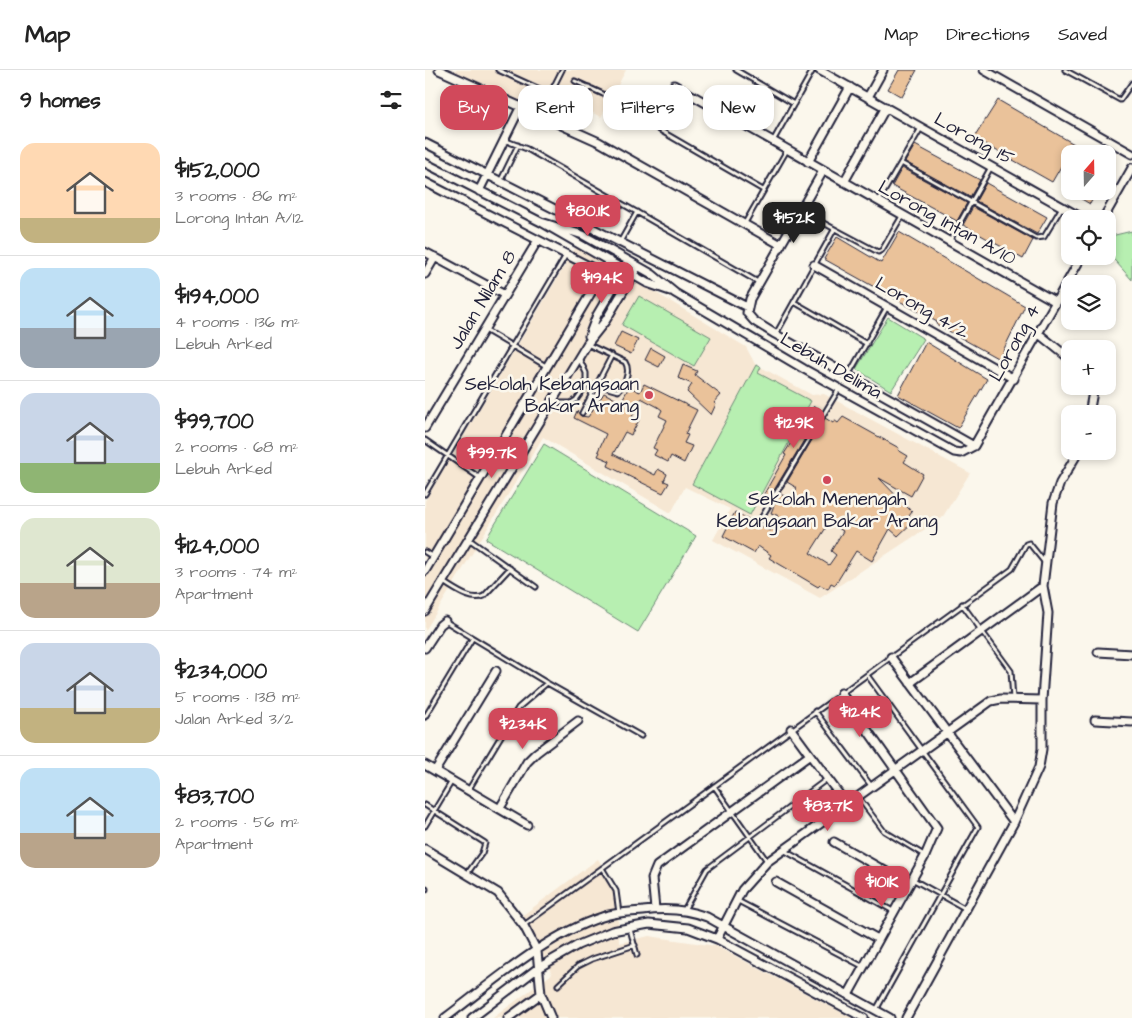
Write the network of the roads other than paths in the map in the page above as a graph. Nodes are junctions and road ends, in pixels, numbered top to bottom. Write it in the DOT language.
graph roads {
  1 [pos="439,70"];
  2 [pos="498,70"];
  3 [pos="561,70"];
  4 [pos="735,70"];
  5 [pos="813,70"];
  6 [pos="819,70"];
  7 [pos="883,70"];
  8 [pos="984,70"];
  9 [pos="1065,70"];
  10 [pos="575,80"];
  11 [pos="1132,83"];
  12 [pos="530,85"];
  13 [pos="554,85"];
  14 [pos="585,85"];
  15 [pos="850,87"];
  16 [pos="593,89"];
  17 [pos="603,94"];
  18 [pos="693,96"];
  19 [pos="868,97"];
  20 [pos="794,104"];
  21 [pos="518,105"];
  22 [pos="885,107"];
  23 [pos="518,112"];
  24 [pos="921,128"];
  25 [pos="573,130"];
  26 [pos="660,130"];
  27 [pos="504,140"];
  28 [pos="773,142"];
  29 [pos="425,143"];
  30 [pos="518,145"];
  31 [pos="787,150"];
  32 [pos="1132,154"];
  33 [pos="808,162"];
  34 [pos="425,163"];
  35 [pos="901,163"];
  36 [pos="991,167"];
  37 [pos="1132,168"];
  38 [pos="823,171"];
  39 [pos="487,174"];
  40 [pos="501,181"];
  41 [pos="425,182"];
  42 [pos="844,182"];
  43 [pos="763,190"];
  44 [pos="479,192"];
  45 [pos="971,202"];
  46 [pos="878,203"];
  47 [pos="1062,207"];
  48 [pos="800,210"];
  49 [pos="1068,210"];
  50 [pos="1108,210"];
  51 [pos="637,212"];
  52 [pos="901,216"];
  53 [pos="541,222"];
  54 [pos="744,225"];
  55 [pos="834,230"];
  56 [pos="538,240"];
  57 [pos="948,242"];
  58 [pos="620,243"];
  59 [pos="781,245"];
  60 [pos="425,252"];
  61 [pos="567,255"];
  62 [pos="435,257"];
  63 [pos="610,261"];
  64 [pos="629,261"];
  65 [pos="814,265"];
  66 [pos="1077,265"];
  67 [pos="638,266"];
  68 [pos="624,270"];
  69 [pos="602,273"];
  70 [pos="425,274"];
  71 [pos="633,275"];
  72 [pos="618,281"];
  73 [pos="759,282"];
  74 [pos="675,293"];
  75 [pos="505,295"];
  76 [pos="794,302"];
  77 [pos="1056,302"];
  78 [pos="747,307"];
  79 [pos="887,307"];
  80 [pos="485,329"];
  81 [pos="775,334"];
  82 [pos="1039,334"];
  83 [pos="587,344"];
  84 [pos="867,344"];
  85 [pos="512,346"];
  86 [pos="1061,352"];
  87 [pos="612,356"];
  88 [pos="579,357"];
  89 [pos="547,366"];
  90 [pos="848,375"];
  91 [pos="1014,379"];
  92 [pos="597,385"];
  93 [pos="839,389"];
  94 [pos="552,403"];
  95 [pos="582,413"];
  96 [pos="425,428"];
  97 [pos="425,440"];
  98 [pos="975,446"];
  99 [pos="448,454"];
  100 [pos="1074,460"];
  101 [pos="480,478"];
  102 [pos="425,494"];
  103 [pos="760,520"];
  104 [pos="468,538"];
  105 [pos="425,552"];
  106 [pos="433,557"];
  107 [pos="1045,563"];
  108 [pos="510,568"];
  109 [pos="425,571"];
  110 [pos="443,582"];
  111 [pos="1043,586"];
  112 [pos="536,587"];
  113 [pos="962,604"];
  114 [pos="425,611"];
  115 [pos="445,621"];
  116 [pos="981,631"];
  117 [pos="472,639"];
  118 [pos="425,648"];
  119 [pos="1098,652"];
  120 [pos="1132,654"];
  121 [pos="891,657"];
  122 [pos="496,671"];
  123 [pos="867,675"];
  124 [pos="547,683"];
  125 [pos="910,683"];
  126 [pos="841,694"];
  127 [pos="1013,699"];
  128 [pos="1042,700"];
  129 [pos="815,711"];
  130 [pos="425,718"];
  131 [pos="1095,720"];
  132 [pos="579,721"];
  133 [pos="1132,722"];
  134 [pos="791,729"];
  135 [pos="948,733"];
  136 [pos="641,736"];
  137 [pos="923,752"];
  138 [pos="810,755"];
  139 [pos="425,764"];
  140 [pos="897,770"];
  141 [pos="435,771"];
  142 [pos="828,779"];
  143 [pos="452,780"];
  144 [pos="714,786"];
  145 [pos="872,787"];
  146 [pos="469,789"];
  147 [pos="859,797"];
  148 [pos="425,805"];
  149 [pos="847,805"];
  150 [pos="500,808"];
  151 [pos="434,810"];
  152 [pos="731,812"];
  153 [pos="1015,822"];
  154 [pos="425,826"];
  155 [pos="527,826"];
  156 [pos="749,837"];
  157 [pos="834,842"];
  158 [pos="425,849"];
  159 [pos="785,851"];
  160 [pos="925,856"];
  161 [pos="767,862"];
  162 [pos="602,868"];
  163 [pos="466,874"];
  164 [pos="910,881"];
  165 [pos="776,882"];
  166 [pos="939,894"];
  167 [pos="737,900"];
  168 [pos="967,909"];
  169 [pos="655,910"];
  170 [pos="683,910"];
  171 [pos="893,911"];
  172 [pos="619,913"];
  173 [pos="725,925"];
  174 [pos="524,926"];
  175 [pos="630,928"];
  176 [pos="878,938"];
  177 [pos="717,940"];
  178 [pos="635,945"];
  179 [pos="537,951"];
  180 [pos="637,955"];
  181 [pos="862,966"];
  182 [pos="538,968"];
  183 [pos="558,985"];
  184 [pos="541,994"];
  185 [pos="848,995"];
  186 [pos="876,1011"];
  187 [pos="445,1018"];
  188 [pos="472,1018"];
  189 [pos="508,1018"];
  190 [pos="551,1018"];
  191 [pos="864,1018"];
  192 [pos="890,1018"];
  193 [pos="906,1018"];
  1 -- 21 [label="street"];
  2 -- 12 [label="lane"];
  3 -- 13 [label="lane"];
  4 -- 20 [label="lane"];
  5 -- 20 [label="lane"];
  6 -- 15 [label="street, Lorong 15"];
  7 -- 19 [label="street"];
  8 -- 32 [label="street"];
  9 -- 11 [label="lane"];
  10 -- 14 [label="lane"];
  15 -- 19 [label="street, Lorong 15"];
  15 -- 33 [label="street"];
  16 -- 17 [label="lane"];
  18 -- 28 [label="street, Lorong Intan A/10"];
  19 -- 22 [label="street, Lorong 15"];
  20 -- 28 [label="lane"];
  22 -- 24 [label="street, Lorong 15"];
  22 -- 42 [label="street"];
  23 -- 27 [label="street"];
  24 -- 35 [label="lane"];
  24 -- 36 [label="street, Lorong 15"];
  25 -- 54 [label="street"];
  26 -- 43 [label="lane"];
  27 -- 30 [label="lane"];
  27 -- 39 [label="street"];
  28 -- 31 [label="street, Lorong Intan A/10"];
  29 -- 39 [label="street"];
  30 -- 40 [label="lane"];
  30 -- 51 [label="lane"];
  31 -- 33 [label="street, Lorong Intan A/10"];
  31 -- 43 [label="lane"];
  33 -- 38 [label="street, Lorong Intan A/10"];
  34 -- 44 [label="street, Lebuh Delima"];
  35 -- 45 [label="lane"];
  35 -- 46 [label="lane"];
  36 -- 45 [label="lane"];
  36 -- 47 [label="street, Lorong 15"];
  37 -- 50 [label="street"];
  38 -- 42 [label="street, Lorong Intan A/10"];
  38 -- 48 [label="street"];
  39 -- 40 [label="street"];
  39 -- 44 [label="street"];
  40 -- 58 [label="street"];
  41 -- 56 [label="street"];
  42 -- 46 [label="street, Lorong Intan A/10"];
  43 -- 54 [label="lane"];
  44 -- 53 [label="street, Lebuh Delima"];
  45 -- 47 [label="lane"];
  45 -- 57 [label="lane"];
  46 -- 52 [label="street, Lorong Intan A/10"];
  47 -- 49 [label="street, Lorong 15"];
  48 -- 55 [label="lane"];
  48 -- 59 [label="street"];
  51 -- 58 [label="lane"];
  51 -- 73 [label="lane"];
  52 -- 55 [label="lane"];
  52 -- 57 [label="street, Lorong Intan A/10"];
  53 -- 63 [label="street, Lebuh Delima"];
  53 -- 64 [label="street, Lebuh Delima"];
  54 -- 59 [label="street"];
  55 -- 65 [label="lane"];
  56 -- 61 [label="street"];
  56 -- 75 [label="street, Jalan Nilam 8"];
  57 -- 77 [label="street, Lorong Intan A/10"];
  58 -- 78 [label="street"];
  59 -- 73 [label="street"];
  60 -- 62 [label="street"];
  61 -- 69 [label="street"];
  61 -- 85 [label="lane"];
  62 -- 70 [label="street"];
  62 -- 75 [label="street"];
  63 -- 68 [label="street, Lebuh Delima"];
  63 -- 69 [label="street"];
  64 -- 67 [label="street, Lebuh Delima"];
  64 -- 68 [label="street"];
  65 -- 76 [label="lane"];
  65 -- 79 [label="street, Lorong 4/2"];
  66 -- 77 [label="street, Lorong 4"];
  67 -- 71 [label="street"];
  67 -- 74 [label="street, Lebuh Delima"];
  68 -- 71 [label="street, Lebuh Delima"];
  68 -- 72 [label="street"];
  69 -- 72 [label="street"];
  69 -- 89 [label="street"];
  71 -- 74 [label="street, Lebuh Delima"];
  71 -- 83 [label="street"];
  72 -- 83 [label="street"];
  73 -- 78 [label="street"];
  74 -- 93 [label="street, Lebuh Delima"];
  75 -- 80 [label="street, Jalan Nilam 8"];
  76 -- 81 [label="lane"];
  76 -- 84 [label="lane"];
  77 -- 82 [label="street, Lorong 4"];
  78 -- 81 [label="street"];
  79 -- 84 [label="lane"];
  79 -- 91 [label="street, Lorong 4/2"];
  80 -- 85 [label="lane"];
  80 -- 96 [label="street, Jalan Nilam 8"];
  81 -- 90 [label="street"];
  82 -- 86 [label="street"];
  82 -- 91 [label="street, Lorong 4"];
  83 -- 87 [label="lane"];
  83 -- 88 [label="street"];
  84 -- 90 [label="lane"];
  85 -- 89 [label="lane"];
  85 -- 99 [label="lane"];
  87 -- 92 [label="lane"];
  87 -- 92 [label="lane"];
  88 -- 94 [label="street"];
  88 -- 94 [label="lane"];
  89 -- 101 [label="street"];
  90 -- 98 [label="street"];
  91 -- 98 [label="street, Lorong 4"];
  92 -- 95 [label="lane"];
  93 -- 98 [label="street, Lebuh Delima"];
  93 -- 103 [label="lane"];
  94 -- 104 [label="street"];
  97 -- 99 [label="lane"];
  99 -- 101 [label="lane"];
  99 -- 102 [label="lane"];
  100 -- 107 [label="street"];
  101 -- 106 [label="street"];
  104 -- 108 [label="lane"];
  104 -- 110 [label="street"];
  105 -- 106 [label="lane"];
  106 -- 109 [label="street"];
  107 -- 111 [label="street"];
  107 -- 113 [label="lane"];
  108 -- 110 [label="lane"];
  108 -- 112 [label="lane"];
  110 -- 114 [label="street"];
  111 -- 116 [label="street"];
  111 -- 128 [label="street"];
  113 -- 116 [label="lane"];
  113 -- 121 [label="lane"];
  115 -- 117 [label="lane"];
  115 -- 118 [label="street"];
  116 -- 125 [label="street"];
  116 -- 127 [label="lane"];
  117 -- 124 [label="lane"];
  117 -- 130 [label="lane"];
  119 -- 120 [label="street"];
  121 -- 123 [label="lane"];
  121 -- 125 [label="street"];
  122 -- 141 [label="street"];
  123 -- 126 [label="lane"];
  123 -- 137 [label="lane"];
  124 -- 136 [label="lane"];
  124 -- 146 [label="lane"];
  125 -- 135 [label="street"];
  126 -- 129 [label="lane"];
  126 -- 140 [label="street"];
  127 -- 128 [label="street"];
  127 -- 135 [label="street"];
  128 -- 153 [label="street"];
  129 -- 134 [label="lane"];
  129 -- 145 [label="lane"];
  131 -- 133 [label="street"];
  132 -- 150 [label="street"];
  134 -- 138 [label="street"];
  134 -- 144 [label="lane"];
  135 -- 137 [label="street"];
  135 -- 153 [label="street"];
  137 -- 140 [label="street"];
  137 -- 166 [label="lane"];
  138 -- 142 [label="street"];
  138 -- 152 [label="street"];
  139 -- 141 [label="street"];
  140 -- 145 [label="street"];
  140 -- 160 [label="street"];
  141 -- 143 [label="street"];
  142 -- 149 [label="street"];
  142 -- 156 [label="lane"];
  143 -- 146 [label="street"];
  143 -- 151 [label="lane"];
  144 -- 152 [label="lane"];
  144 -- 162 [label="lane"];
  145 -- 147 [label="street"];
  146 -- 150 [label="street"];
  147 -- 149 [label="street"];
  147 -- 160 [label="lane"];
  148 -- 151 [label="lane"];
  149 -- 159 [label="street"];
  150 -- 155 [label="street"];
  151 -- 154 [label="lane"];
  151 -- 163 [label="lane"];
  152 -- 156 [label="lane"];
  152 -- 169 [label="street"];
  153 -- 168 [label="street"];
  156 -- 161 [label="lane"];
  156 -- 170 [label="lane"];
  157 -- 164 [label="street"];
  158 -- 163 [label="street"];
  159 -- 161 [label="street"];
  159 -- 171 [label="lane"];
  160 -- 164 [label="street"];
  161 -- 167 [label="street"];
  162 -- 172 [label="lane"];
  162 -- 174 [label="lane"];
  163 -- 174 [label="street"];
  164 -- 166 [label="lane"];
  164 -- 171 [label="street"];
  165 -- 176 [label="street"];
  166 -- 168 [label="lane"];
  166 -- 186 [label="lane"];
  167 -- 173 [label="street"];
  167 -- 181 [label="lane"];
  168 -- 193 [label="street"];
  169 -- 170 [label="street"];
  169 -- 172 [label="street"];
  170 -- 173 [label="street"];
  171 -- 176 [label="street"];
  172 -- 179 [label="street"];
  173 -- 177 [label="street"];
  173 -- 185 [label="street"];
  174 -- 179 [label="street"];
  175 -- 177 [label="street"];
  175 -- 178 [label="lane"];
  175 -- 182 [label="street"];
  176 -- 181 [label="street"];
  177 -- 191 [label="street"];
  178 -- 180 [label="lane"];
  178 -- 183 [label="lane"];
  179 -- 182 [label="street"];
  179 -- 187 [label="street"];
  181 -- 185 [label="street"];
  182 -- 184 [label="street"];
  182 -- 188 [label="street"];
  184 -- 189 [label="street"];
  184 -- 190 [label="street"];
  185 -- 186 [label="street"];
  186 -- 192 [label="street"];
}
